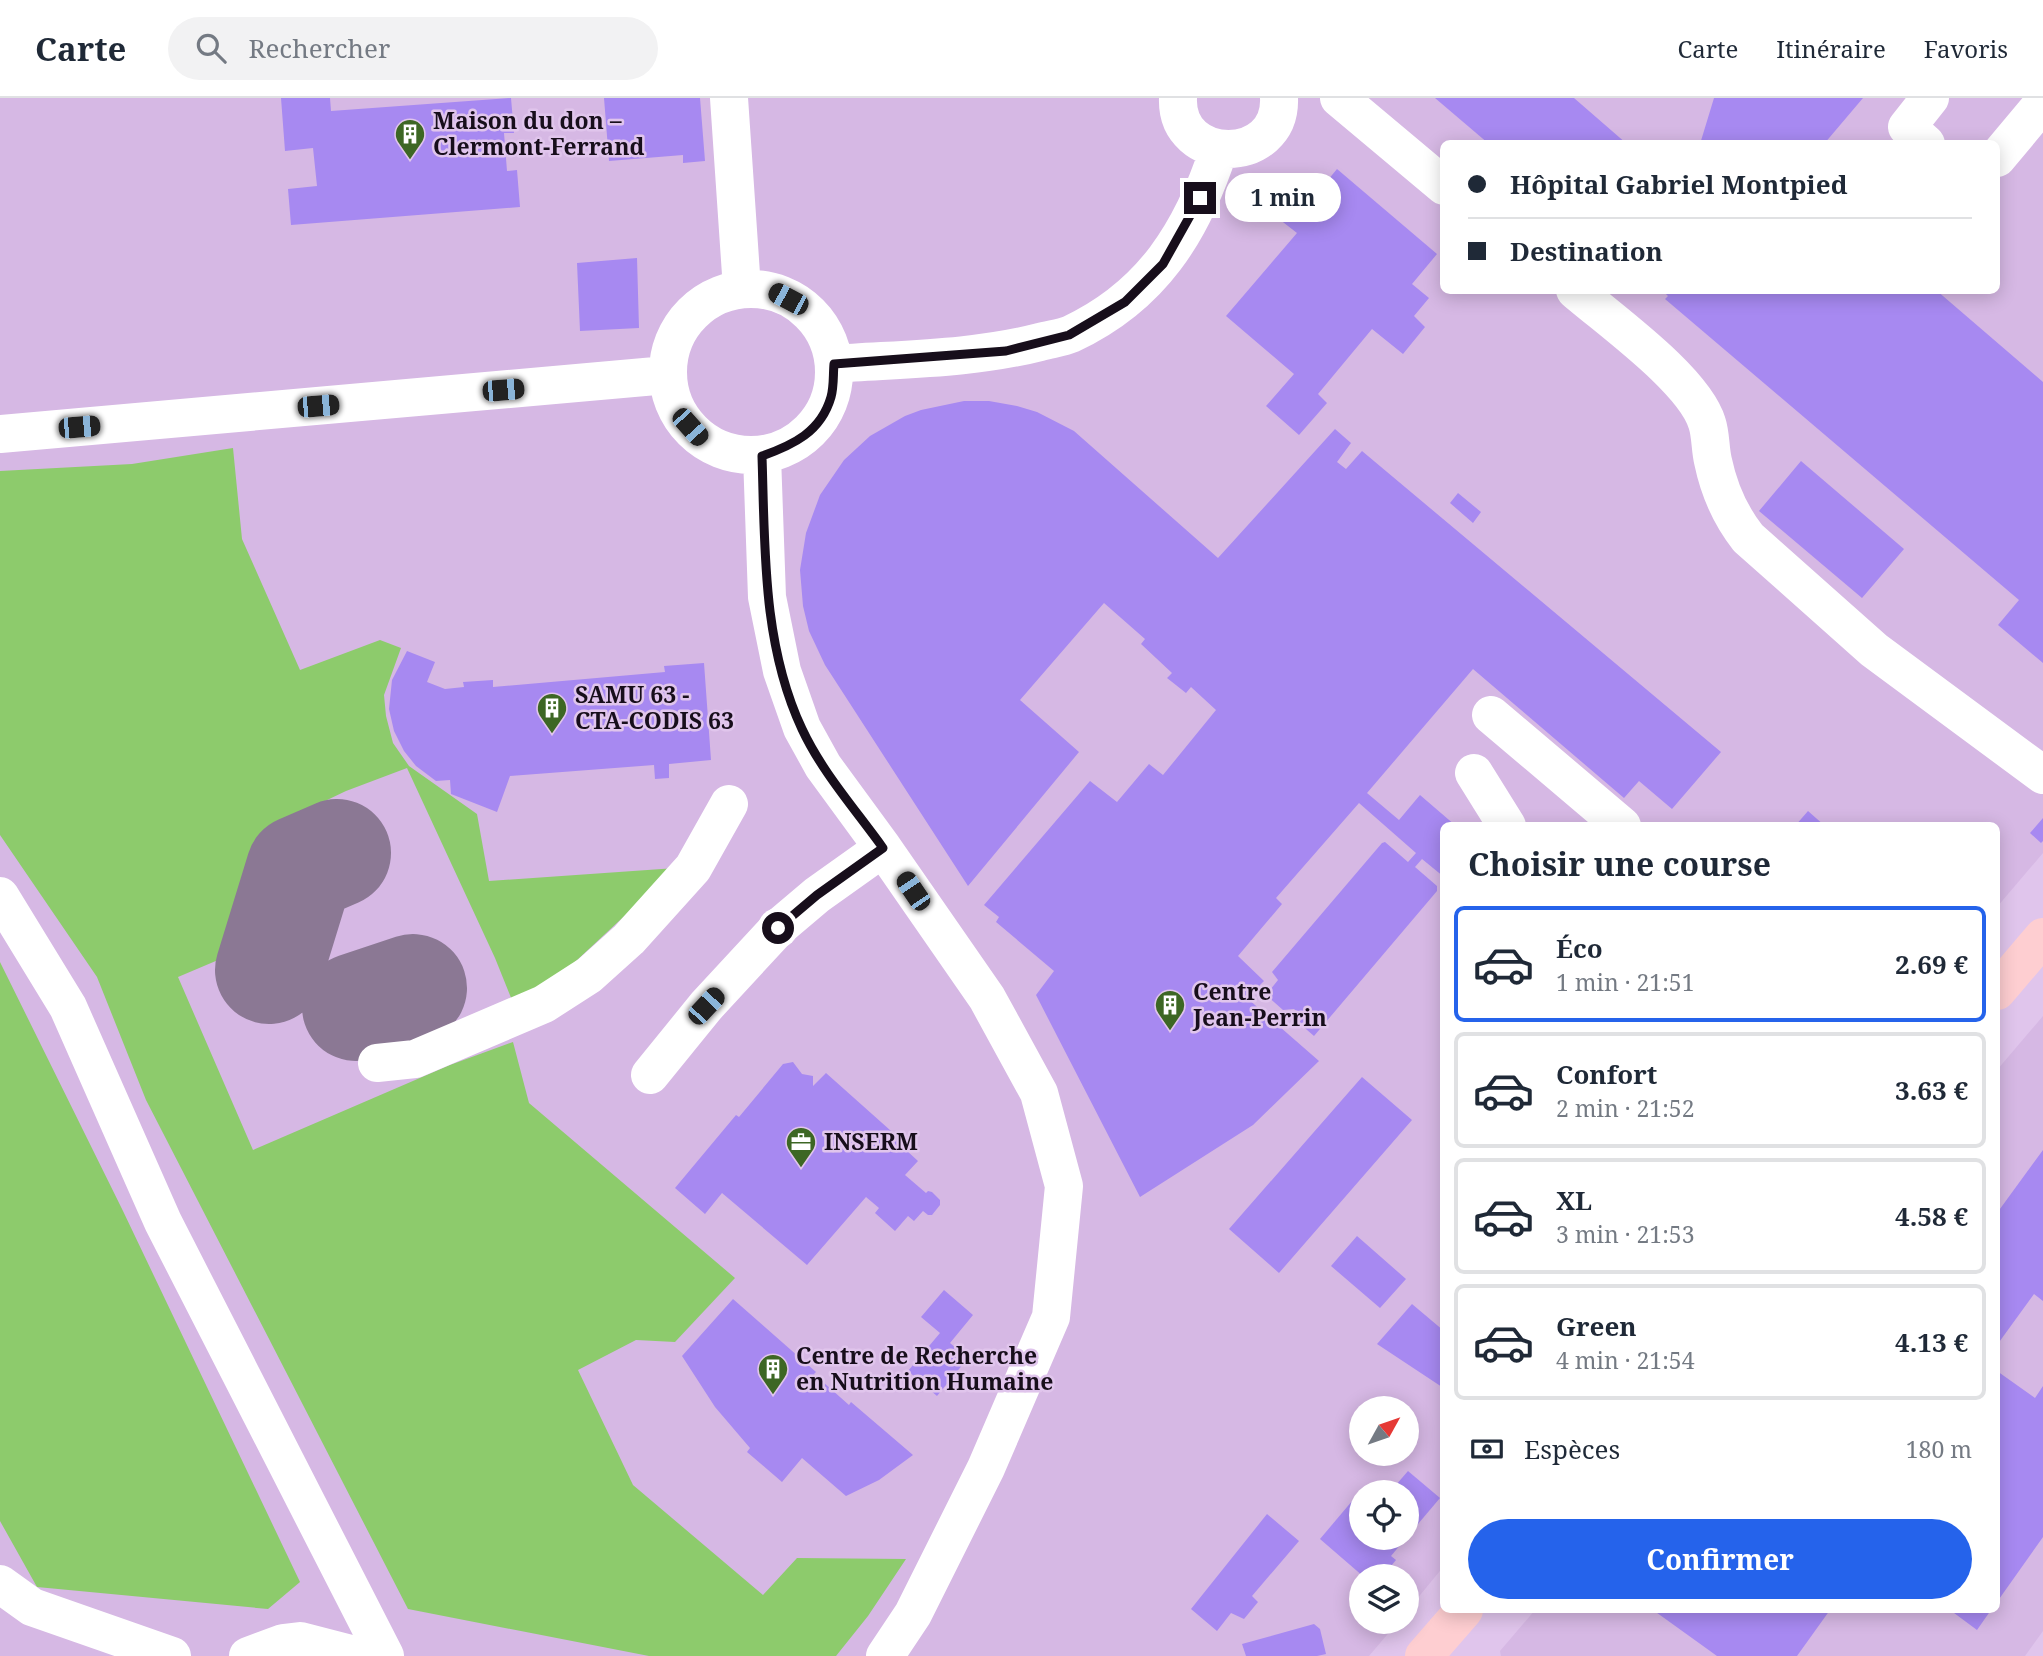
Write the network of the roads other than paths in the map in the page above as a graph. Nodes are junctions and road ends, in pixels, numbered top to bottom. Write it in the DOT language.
graph roads {
  1 [pos="729,98"];
  2 [pos="1178,98"];
  3 [pos="1279,98"];
  4 [pos="1339,98"];
  5 [pos="1930,98"];
  6 [pos="2043,103"];
  7 [pos="1922,140"];
  8 [pos="1219,149"];
  9 [pos="2000,154"];
  10 [pos="1440,183"];
  11 [pos="741,289"];
  12 [pos="1581,294"];
  13 [pos="834,364"];
  14 [pos="667,375"];
  15 [pos="0,434"];
  16 [pos="762,456"];
  17 [pos="1490,715"];
  18 [pos="1474,773"];
  19 [pos="2043,775"];
  20 [pos="729,804"];
  21 [pos="1505,822"];
  22 [pos="1617,822"];
  23 [pos="883,848"];
  24 [pos="0,896"];
  25 [pos="2043,937"];
  26 [pos="2000,987"];
  27 [pos="377,1063"];
  28 [pos="650,1075"];
  29 [pos="0,1584"];
  30 [pos="1461,1613"];
  31 [pos="172,1656"];
  32 [pos="248,1656"];
  33 [pos="358,1656"];
  34 [pos="385,1656"];
  35 [pos="886,1656"];
  36 [pos="1424,1656"];
  1 -- 11 [label="lane"];
  2 -- 8 [label="lane"];
  3 -- 8 [label="lane"];
  4 -- 10 [label="lane"];
  5 -- 7 [label="lane"];
  6 -- 9 [label="lane"];
  8 -- 13 [label="lane"];
  11 -- 13 [label="lane"];
  11 -- 14 [label="lane"];
  12 -- 19 [label="lane"];
  13 -- 16 [label="lane"];
  14 -- 15 [label="lane"];
  14 -- 16 [label="lane"];
  16 -- 23 [label="lane"];
  17 -- 22 [label="lane"];
  18 -- 21 [label="lane"];
  20 -- 27 [label="lane"];
  23 -- 28 [label="lane"];
  23 -- 35 [label="lane"];
  24 -- 34 [label="lane"];
  25 -- 26 [label="main road"];
  29 -- 31 [label="lane"];
  30 -- 36 [label="main road"];
  32 -- 33 [label="lane"];
}
